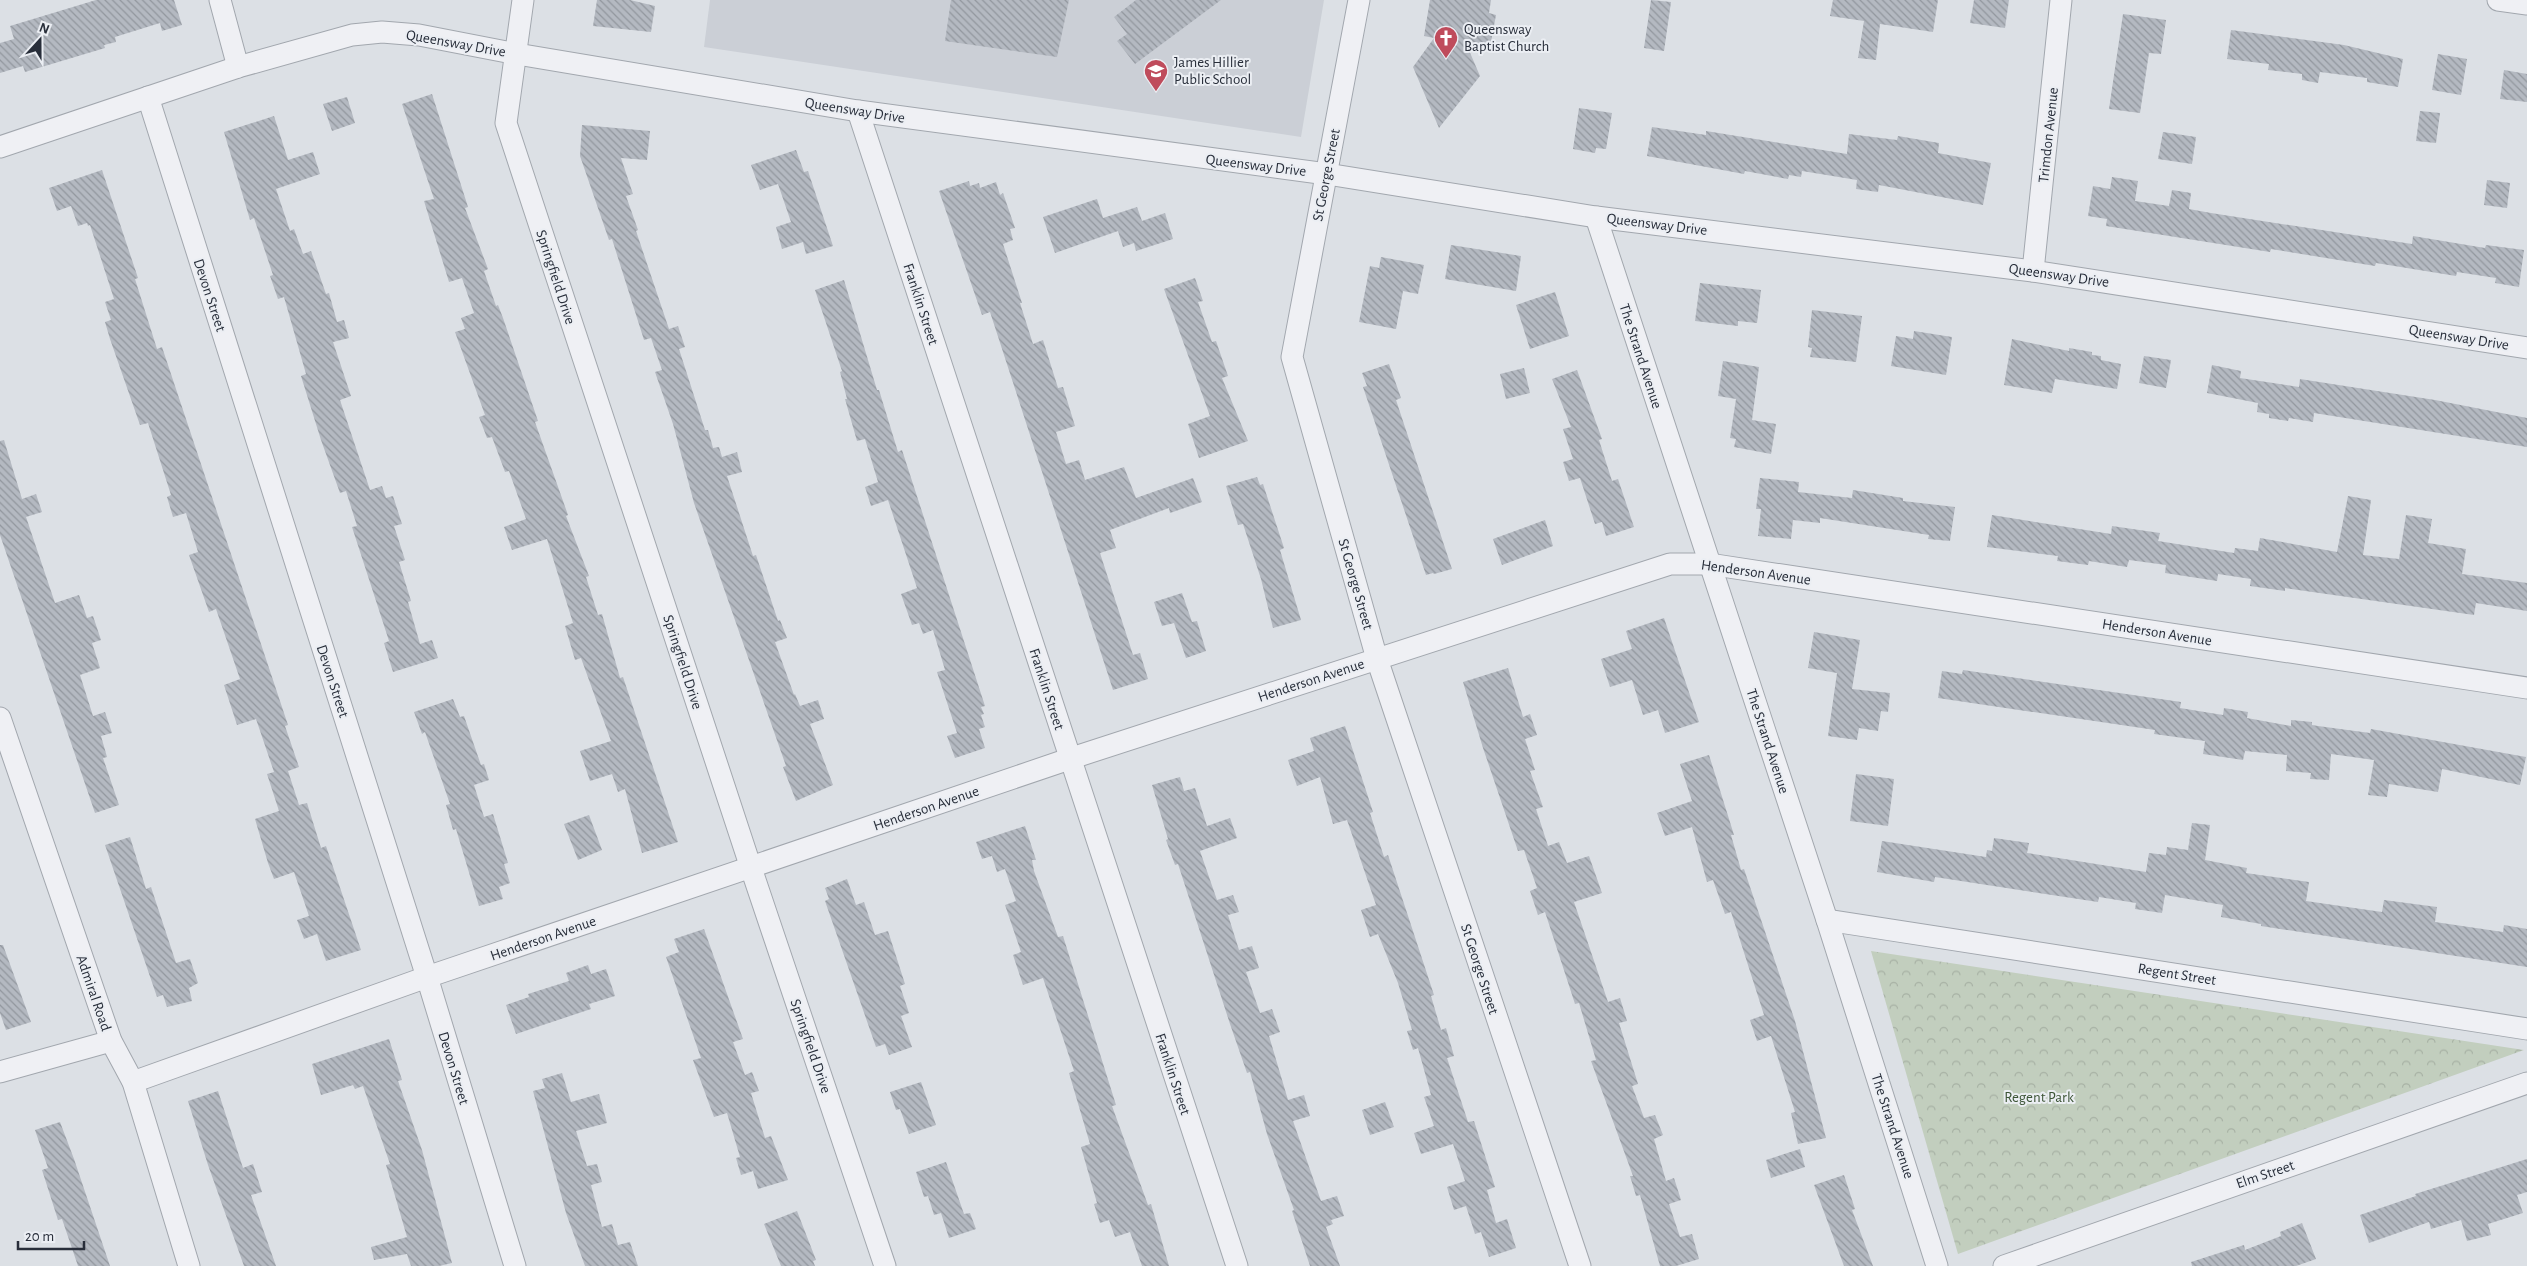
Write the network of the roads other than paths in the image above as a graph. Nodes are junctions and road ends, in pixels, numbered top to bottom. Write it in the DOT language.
graph roads {
  1 [pos="220,0"];
  2 [pos="523,0"];
  3 [pos="1359,0"];
  4 [pos="2061,0"];
  5 [pos="2498,0"];
  6 [pos="2527,4"];
  7 [pos="517,54"];
  8 [pos="238,67"];
  9 [pos="148,98"];
  10 [pos="858,112"];
  11 [pos="0,147"];
  12 [pos="1327,174"];
  13 [pos="1596,217"];
  14 [pos="2033,270"];
  15 [pos="2527,348"];
  16 [pos="1710,564"];
  17 [pos="1377,659"];
  18 [pos="2527,688"];
  19 [pos="0,718"];
  20 [pos="1069,759"];
  21 [pos="751,868"];
  22 [pos="1827,920"];
  23 [pos="427,977"];
  24 [pos="2527,1029"];
  25 [pos="111,1041"];
  26 [pos="0,1072"];
  27 [pos="133,1082"];
  28 [pos="2527,1083"];
  29 [pos="189,1266"];
  30 [pos="515,1266"];
  31 [pos="885,1266"];
  32 [pos="1237,1266"];
  33 [pos="1580,1266"];
  34 [pos="1937,1266"];
  35 [pos="2004,1266"];
  1 -- 8 [label="street"];
  2 -- 7 [label="street, Springfield Drive"];
  3 -- 12 [label="street, St George Street"];
  4 -- 14 [label="street, Trimdon Avenue"];
  5 -- 6 [label="street"];
  7 -- 8 [label="street, Queensway Drive"];
  7 -- 10 [label="street, Queensway Drive"];
  7 -- 21 [label="street, Springfield Drive"];
  8 -- 9 [label="street, Queensway Drive"];
  9 -- 11 [label="street, Queensway Drive"];
  9 -- 23 [label="street, Devon Street"];
  10 -- 12 [label="street, Queensway Drive"];
  10 -- 20 [label="street, Franklin Street"];
  12 -- 13 [label="street, Queensway Drive"];
  12 -- 17 [label="street, St George Street"];
  13 -- 14 [label="street, Queensway Drive"];
  13 -- 16 [label="street, The Strand Avenue"];
  14 -- 15 [label="street, Queensway Drive"];
  16 -- 17 [label="street, Henderson Avenue"];
  16 -- 18 [label="street, Henderson Avenue"];
  16 -- 22 [label="street, The Strand Avenue"];
  17 -- 20 [label="street, Henderson Avenue"];
  17 -- 33 [label="street, St George Street"];
  19 -- 25 [label="street, Admiral Road"];
  20 -- 21 [label="street, Henderson Avenue"];
  20 -- 32 [label="street, Franklin Street"];
  21 -- 23 [label="street, Henderson Avenue"];
  21 -- 31 [label="street, Springfield Drive"];
  22 -- 24 [label="street, Regent Street"];
  22 -- 34 [label="street, The Strand Avenue"];
  23 -- 27 [label="street, Henderson Avenue"];
  23 -- 30 [label="street, Devon Street"];
  25 -- 26 [label="street"];
  25 -- 27 [label="street, Admiral Road"];
  27 -- 29 [label="street, Admiral Road"];
  28 -- 35 [label="street, Elm Street"];
}
